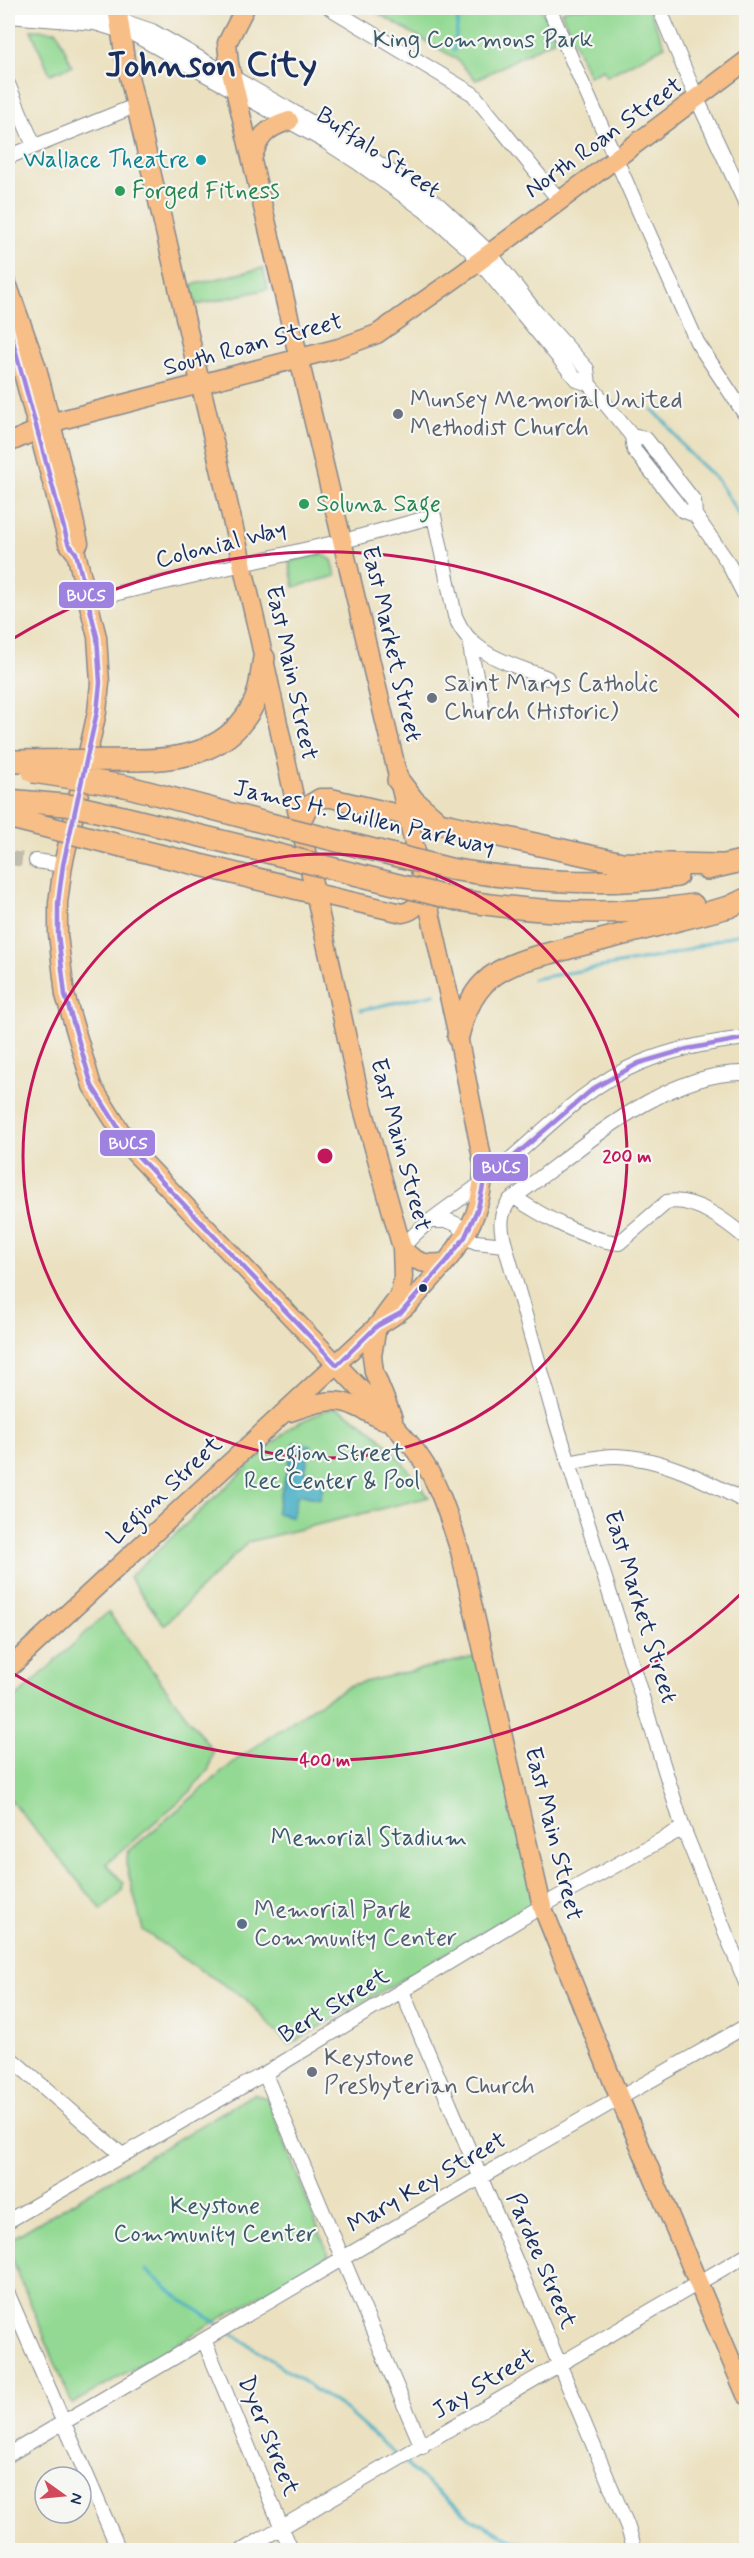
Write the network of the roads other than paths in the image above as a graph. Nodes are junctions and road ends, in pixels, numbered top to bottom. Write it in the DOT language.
graph roads {
  1 [pos="41,8"];
  2 [pos="245,8"];
  3 [pos="330,8"];
  4 [pos="549,8"];
  5 [pos="659,8"];
  6 [pos="8,16"];
  7 [pos="118,19"];
  8 [pos="747,61"];
  9 [pos="8,84"];
  10 [pos="234,84"];
  11 [pos="697,99"];
  12 [pos="135,106"];
  13 [pos="289,121"];
  14 [pos="34,146"];
  15 [pos="8,157"];
  16 [pos="616,161"];
  17 [pos="252,162"];
  18 [pos="559,200"];
  19 [pos="747,204"];
  20 [pos="485,257"];
  21 [pos="8,285"];
  22 [pos="8,323"];
  23 [pos="298,358"];
  24 [pos="200,383"];
  25 [pos="747,416"];
  26 [pos="45,427"];
  27 [pos="8,443"];
  28 [pos="341,540"];
  29 [pos="242,563"];
  30 [pos="747,598"];
  31 [pos="88,600"];
  32 [pos="470,642"];
  33 [pos="264,658"];
  34 [pos="547,678"];
  35 [pos="482,708"];
  36 [pos="8,761"];
  37 [pos="8,771"];
  38 [pos="398,780"];
  39 [pos="8,800"];
  40 [pos="407,816"];
  41 [pos="8,817"];
  42 [pos="442,823"];
  43 [pos="300,824"];
  44 [pos="747,860"];
  45 [pos="36,861"];
  46 [pos="63,865"];
  47 [pos="720,865"];
  48 [pos="425,891"];
  49 [pos="315,893"];
  50 [pos="747,898"];
  51 [pos="458,1036"];
  52 [pos="747,1038"];
  53 [pos="747,1073"];
  54 [pos="484,1182"];
  55 [pos="514,1197"];
  56 [pos="428,1221"];
  57 [pos="465,1237"];
  58 [pos="747,1238"];
  59 [pos="504,1242"];
  60 [pos="402,1248"];
  61 [pos="446,1262"];
  62 [pos="377,1326"];
  63 [pos="337,1365"];
  64 [pos="284,1414"];
  65 [pos="397,1429"];
  66 [pos="569,1462"];
  67 [pos="747,1502"];
  68 [pos="8,1669"];
  69 [pos="683,1828"];
  70 [pos="542,1906"];
  71 [pos="747,1983"];
  72 [pos="402,1991"];
  73 [pos="747,2026"];
  74 [pos="8,2055"];
  75 [pos="269,2071"];
  76 [pos="619,2097"];
  77 [pos="122,2155"];
  78 [pos="481,2177"];
  79 [pos="8,2221"];
  80 [pos="747,2255"];
  81 [pos="341,2259"];
  82 [pos="698,2282"];
  83 [pos="8,2294"];
  84 [pos="204,2340"];
  85 [pos="561,2365"];
  86 [pos="747,2395"];
  87 [pos="64,2421"];
  88 [pos="422,2447"];
  89 [pos="8,2455"];
  90 [pos="281,2528"];
  91 [pos="119,2550"];
  92 [pos="243,2550"];
  93 [pos="291,2550"];
  94 [pos="635,2550"];
  1 -- 7 [label="street, Buffalo Street"];
  2 -- 10 [label="main road, East Market Street"];
  3 -- 18 [label="street"];
  4 -- 16 [label="street"];
  5 -- 11 [label="street"];
  6 -- 7 [label="street, Buffalo Street"];
  7 -- 10 [label="street, Buffalo Street"];
  7 -- 12 [label="main road, East Main Street"];
  8 -- 11 [label="main road, North Roan Street"];
  9 -- 14 [label="street"];
  10 -- 13 [label="street, Buffalo Street"];
  10 -- 17 [label="main road, East Market Street"];
  10 -- 20 [label="street, Buffalo Street"];
  11 -- 16 [label="main road, North Roan Street"];
  11 -- 19 [label="street"];
  12 -- 14 [label="street"];
  12 -- 24 [label="main road, East Main Street"];
  13 -- 17 [label="main road"];
  13 -- 20 [label="street, Buffalo Street"];
  14 -- 15 [label="street"];
  16 -- 18 [label="main road, North Roan Street"];
  16 -- 25 [label="street"];
  17 -- 23 [label="main road, East Market Street"];
  18 -- 20 [label="main road, North Roan Street"];
  20 -- 23 [label="main road, South Roan Street"];
  20 -- 30 [label="street"];
  21 -- 26 [label="main road"];
  22 -- 26 [label="main road"];
  23 -- 24 [label="main road, South Roan Street"];
  23 -- 28 [label="main road, East Market Street"];
  24 -- 26 [label="main road, South Roan Street"];
  24 -- 29 [label="main road, East Main Street"];
  26 -- 27 [label="main road, South Roan Street"];
  26 -- 31 [label="main road, East Main Street"];
  28 -- 29 [label="street, Colonial Way"];
  28 -- 32 [label="street, Colonial Way"];
  28 -- 38 [label="main road, East Market Street"];
  29 -- 31 [label="street, Colonial Way"];
  29 -- 33 [label="main road, East Main Street"];
  31 -- 46 [label="main road, East Main Street"];
  32 -- 34 [label="street"];
  32 -- 35 [label="street"];
  33 -- 36 [label="highway, bridge"];
  33 -- 43 [label="main road, East Main Street"];
  37 -- 47 [label="highway, James H. Quillen Parkway, bridge"];
  38 -- 40 [label="main road, East Market Street"];
  38 -- 42 [label="highway"];
  39 -- 50 [label="highway, bridge"];
  40 -- 42 [label="highway"];
  40 -- 43 [label="main road"];
  40 -- 48 [label="main road, East Market Street"];
  41 -- 49 [label="highway, bridge"];
  42 -- 47 [label="highway"];
  43 -- 49 [label="main road, East Main Street"];
  44 -- 47 [label="highway, James H. Quillen Parkway"];
  45 -- 46 [label="street"];
  46 -- 63 [label="main road, East Main Street"];
  48 -- 49 [label="main road"];
  48 -- 51 [label="main road, East Market Street"];
  49 -- 60 [label="main road, East Main Street"];
  50 -- 51 [label="highway"];
  51 -- 54 [label="main road, East Market Street"];
  52 -- 54 [label="street"];
  53 -- 55 [label="street"];
  54 -- 56 [label="street"];
  54 -- 57 [label="main road, Legion Street"];
  55 -- 58 [label="street"];
  55 -- 59 [label="street, East Market Street"];
  56 -- 57 [label="street"];
  56 -- 60 [label="street"];
  57 -- 59 [label="street"];
  57 -- 61 [label="main road, Legion Street"];
  59 -- 66 [label="street, East Market Street"];
  60 -- 61 [label="main road"];
  60 -- 62 [label="main road, East Main Street"];
  61 -- 62 [label="main road, Legion Street"];
  62 -- 63 [label="main road, Legion Street"];
  62 -- 65 [label="main road"];
  63 -- 64 [label="main road, Legion Street"];
  63 -- 65 [label="main road, East Main Street"];
  64 -- 65 [label="main road"];
  64 -- 68 [label="main road, Legion Street"];
  65 -- 70 [label="main road, East Main Street"];
  66 -- 67 [label="street"];
  66 -- 69 [label="street, East Market Street"];
  69 -- 70 [label="street, Bert Street"];
  69 -- 71 [label="street, East Market Street"];
  70 -- 72 [label="street, Bert Street"];
  70 -- 76 [label="main road, East Main Street"];
  72 -- 75 [label="street, Bert Street"];
  72 -- 78 [label="street, Pardee Street"];
  73 -- 76 [label="street, Mary Key Street"];
  74 -- 77 [label="street"];
  75 -- 77 [label="street, Bert Street"];
  75 -- 81 [label="street"];
  76 -- 78 [label="street, Mary Key Street"];
  76 -- 82 [label="main road, East Main Street"];
  77 -- 79 [label="street, Bert Street"];
  78 -- 81 [label="street, Mary Key Street"];
  78 -- 85 [label="street, Pardee Street"];
  80 -- 82 [label="street, Jay Street"];
  81 -- 84 [label="street, Mary Key Street"];
  81 -- 88 [label="street"];
  82 -- 85 [label="street, Jay Street"];
  82 -- 86 [label="main road, East Main Street"];
  83 -- 87 [label="street"];
  84 -- 87 [label="street, Mary Key Street"];
  84 -- 90 [label="street, Dyer Street"];
  85 -- 88 [label="street, Jay Street"];
  85 -- 94 [label="street, Pardee Street"];
  87 -- 89 [label="street, Mary Key Street"];
  87 -- 91 [label="street"];
  88 -- 90 [label="street, Jay Street"];
  90 -- 92 [label="street, Jay Street"];
  90 -- 93 [label="street, Dyer Street"];
}
